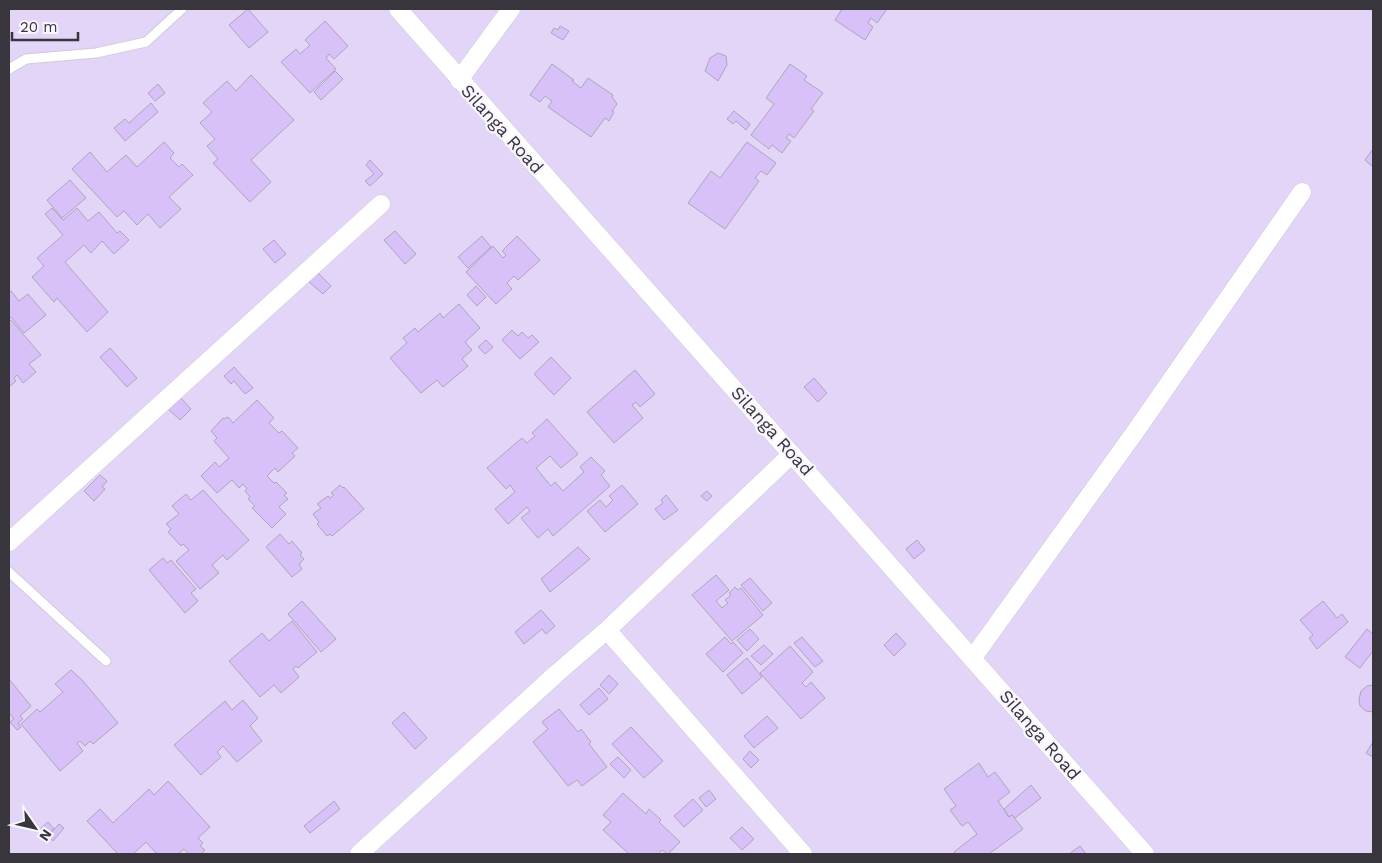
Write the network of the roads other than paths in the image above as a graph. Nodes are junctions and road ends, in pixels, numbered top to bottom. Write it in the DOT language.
graph roads {
  1 [pos="182,9"];
  2 [pos="398,9"];
  3 [pos="511,9"];
  4 [pos="9,69"];
  5 [pos="459,80"];
  6 [pos="1302,192"];
  7 [pos="381,204"];
  8 [pos="792,454"];
  9 [pos="9,542"];
  10 [pos="9,572"];
  11 [pos="607,630"];
  12 [pos="972,658"];
  13 [pos="106,660"];
  14 [pos="359,854"];
  15 [pos="803,854"];
  16 [pos="1145,854"];
  1 -- 4 [label="lane"];
  2 -- 5 [label="street, Silanga Road"];
  3 -- 5 [label="street"];
  5 -- 8 [label="street, Silanga Road"];
  6 -- 12 [label="street"];
  7 -- 9 [label="street"];
  8 -- 11 [label="street"];
  8 -- 12 [label="street, Silanga Road"];
  10 -- 13 [label="lane"];
  11 -- 14 [label="street"];
  11 -- 15 [label="street"];
  12 -- 16 [label="street, Silanga Road"];
}
